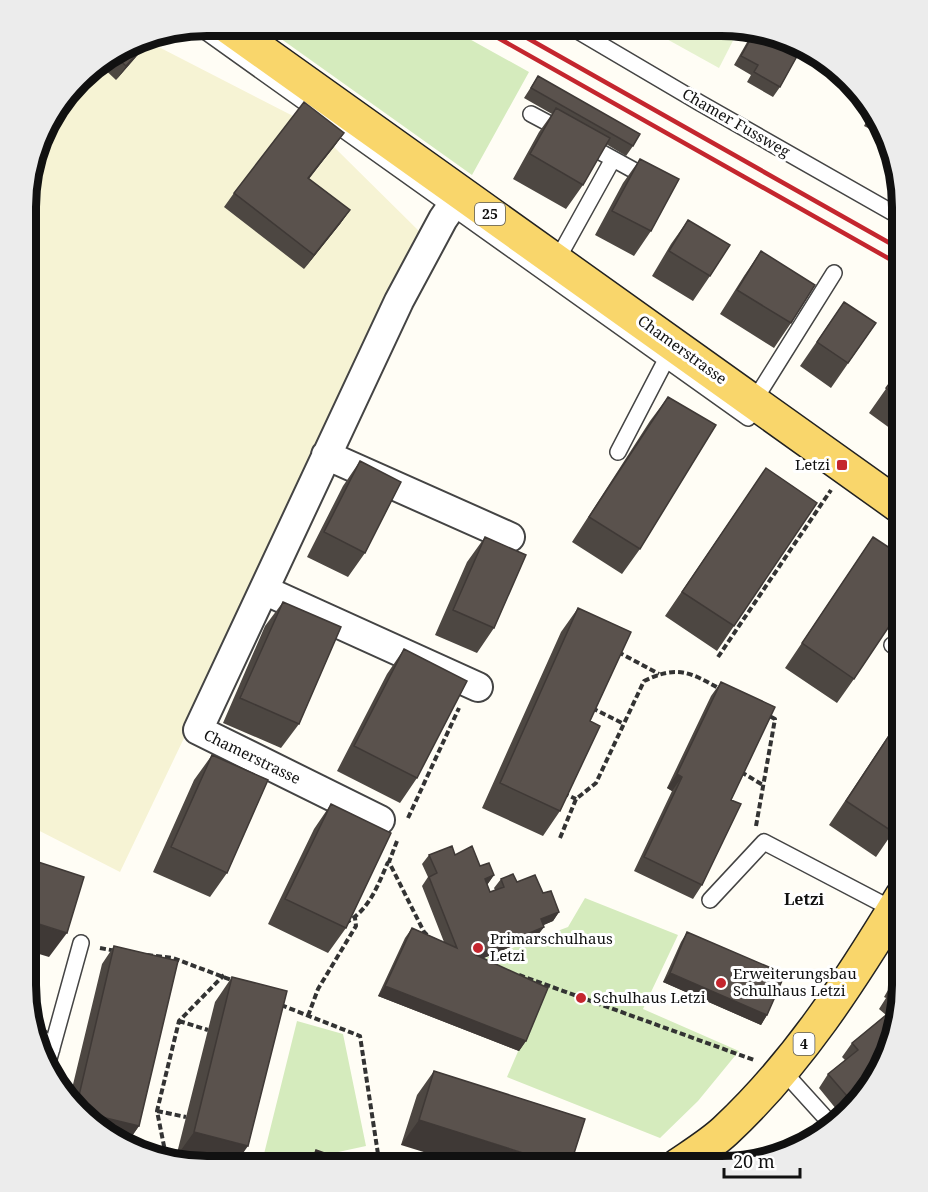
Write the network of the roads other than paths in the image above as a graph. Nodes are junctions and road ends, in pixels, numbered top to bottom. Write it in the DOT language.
graph roads {
  1 [pos="212,36"];
  2 [pos="240,36"];
  3 [pos="586,36"];
  4 [pos="531,114"];
  5 [pos="613,159"];
  6 [pos="646,177"];
  7 [pos="456,200"];
  8 [pos="892,212"];
  9 [pos="557,260"];
  10 [pos="834,273"];
  11 [pos="670,352"];
  12 [pos="758,418"];
  13 [pos="618,452"];
  14 [pos="326,455"];
  15 [pos="892,503"];
  16 [pos="510,537"];
  17 [pos="264,590"];
  18 [pos="474,686"];
  19 [pos="395,826"];
  20 [pos="710,900"];
  21 [pos="892,904"];
  22 [pos="892,917"];
  23 [pos="81,943"];
  24 [pos="47,1043"];
  25 [pos="52,1049"];
  26 [pos="51,1053"];
  27 [pos="783,1071"];
  28 [pos="827,1119"];
  29 [pos="691,1156"];
  1 -- 7 [label="lane"];
  2 -- 7 [label="main road, Chamerstrasse / 25"];
  3 -- 8 [label="lane, Chamer Fussweg"];
  4 -- 5 [label="lane"];
  5 -- 6 [label="lane"];
  5 -- 9 [label="lane"];
  7 -- 9 [label="main road, Chamerstrasse / 25"];
  7 -- 11 [label="lane"];
  7 -- 14 [label="street, Chamerstrasse"];
  9 -- 11 [label="main road, Chamerstrasse / 25"];
  10 -- 12 [label="lane"];
  11 -- 12 [label="main road, Chamerstrasse / 25"];
  11 -- 13 [label="lane"];
  12 -- 15 [label="main road, Chamerstrasse / 25"];
  14 -- 16 [label="street"];
  14 -- 17 [label="street, Chamerstrasse"];
  17 -- 18 [label="street"];
  17 -- 19 [label="street, Chamerstrasse"];
  20 -- 21 [label="lane"];
  22 -- 27 [label="main road, 4"];
  23 -- 25 [label="lane"];
  24 -- 25 [label="lane"];
  25 -- 26 [label="lane"];
  27 -- 28 [label="lane"];
  27 -- 29 [label="main road, 4"];
}
